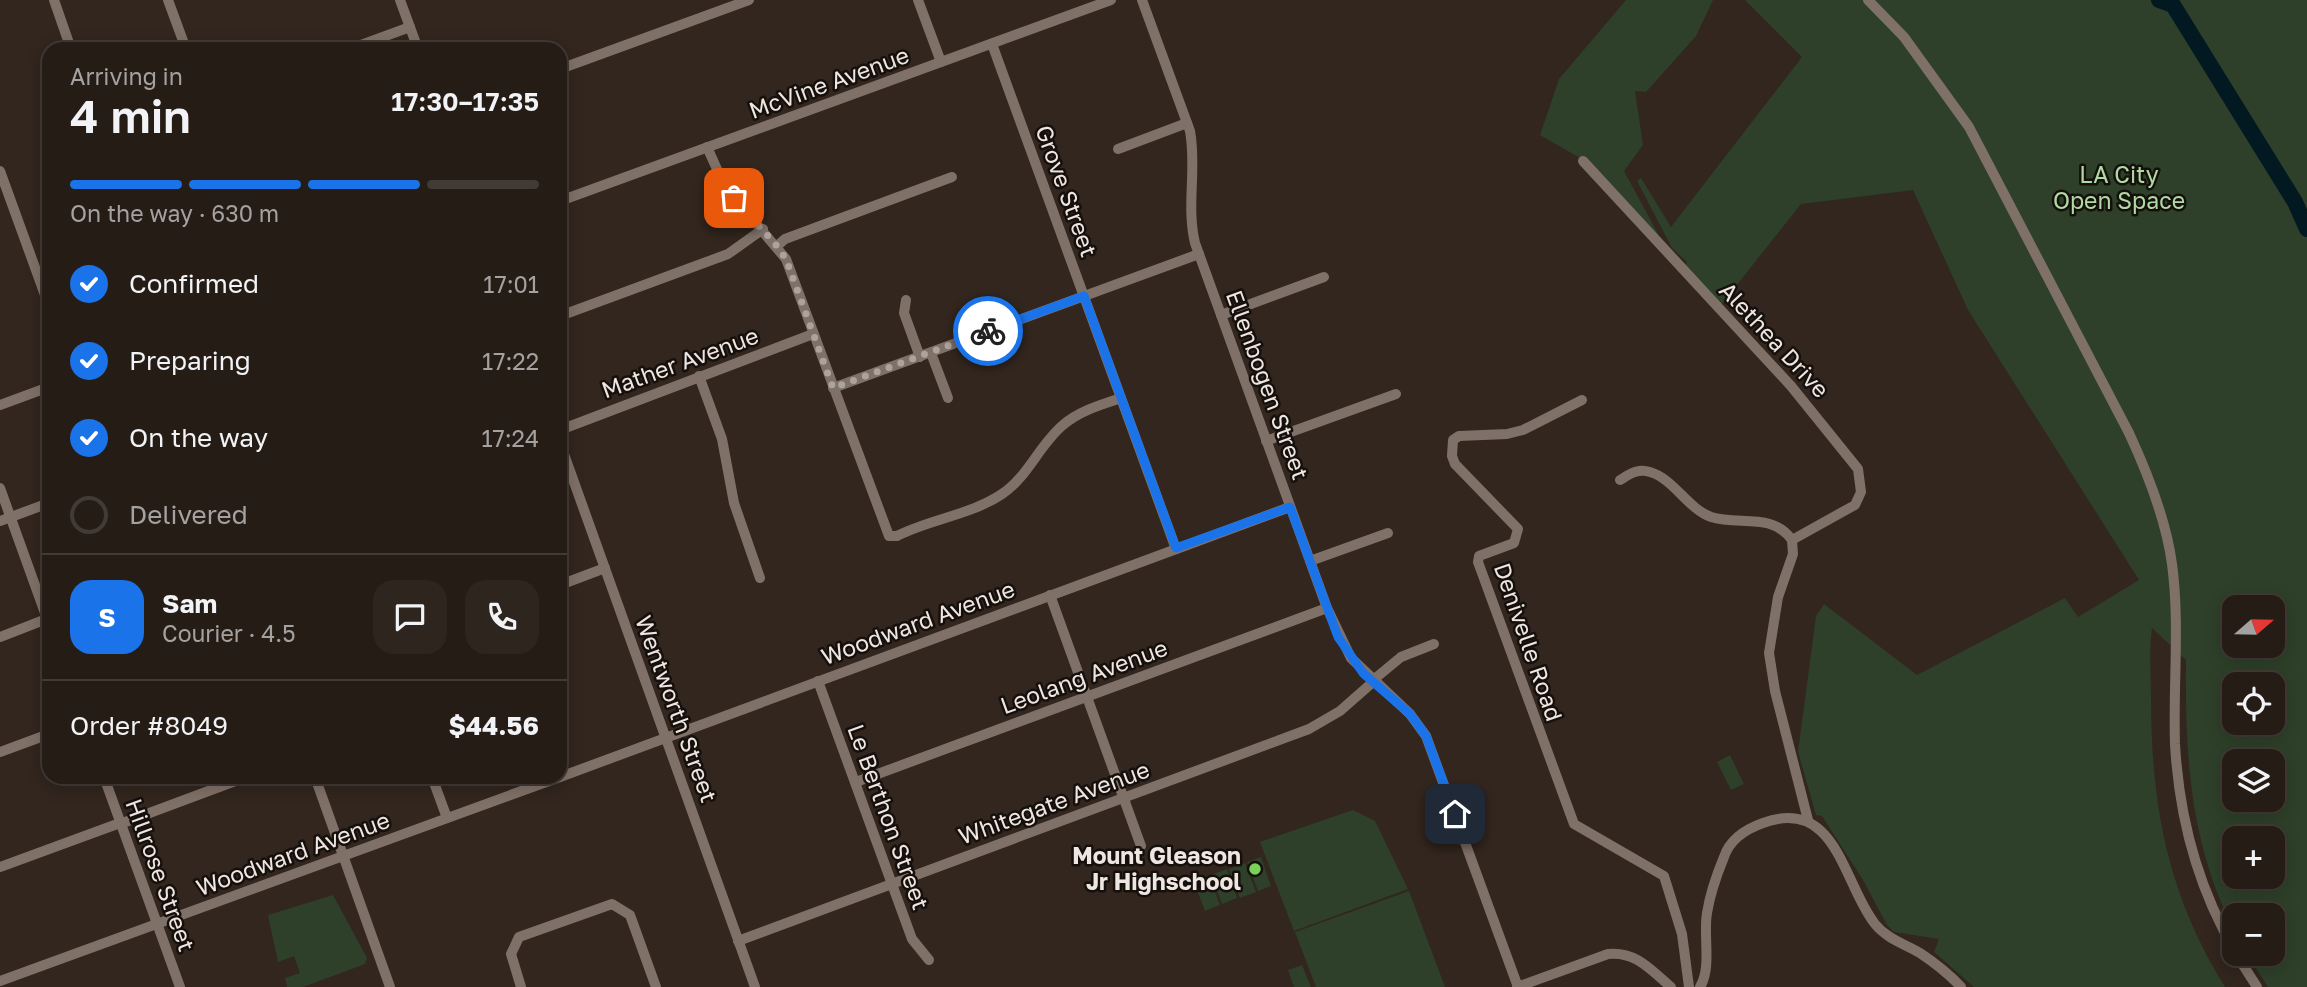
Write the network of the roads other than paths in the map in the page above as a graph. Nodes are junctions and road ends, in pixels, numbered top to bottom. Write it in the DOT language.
graph roads {
  1 [pos="54,0"];
  2 [pos="168,0"];
  3 [pos="400,0"];
  4 [pos="749,0"];
  5 [pos="919,0"];
  6 [pos="1111,0"];
  7 [pos="1142,0"];
  8 [pos="1868,0"];
  9 [pos="410,27"];
  10 [pos="69,42"];
  11 [pos="183,42"];
  12 [pos="369,42"];
  13 [pos="415,42"];
  14 [pos="992,44"];
  15 [pos="941,62"];
  16 [pos="567,66"];
  17 [pos="1187,123"];
  18 [pos="708,147"];
  19 [pos="1118,149"];
  20 [pos="1583,161"];
  21 [pos="0,171"];
  22 [pos="952,177"];
  23 [pos="567,198"];
  24 [pos="763,229"];
  25 [pos="777,246"];
  26 [pos="1199,254"];
  27 [pos="1324,277"];
  28 [pos="42,287"];
  29 [pos="1084,296"];
  30 [pos="906,300"];
  31 [pos="567,313"];
  32 [pos="1221,315"];
  33 [pos="813,334"];
  34 [pos="931,353"];
  35 [pos="920,357"];
  36 [pos="699,376"];
  37 [pos="833,388"];
  38 [pos="42,390"];
  39 [pos="1396,394"];
  40 [pos="948,398"];
  41 [pos="1121,398"];
  42 [pos="1582,400"];
  43 [pos="0,405"];
  44 [pos="567,427"];
  45 [pos="1266,441"];
  46 [pos="567,462"];
  47 [pos="1620,480"];
  48 [pos="0,488"];
  49 [pos="42,506"];
  50 [pos="1290,507"];
  51 [pos="11,517"];
  52 [pos="0,521"];
  53 [pos="1388,533"];
  54 [pos="1792,540"];
  55 [pos="1176,548"];
  56 [pos="1310,561"];
  57 [pos="605,568"];
  58 [pos="760,578"];
  59 [pos="567,582"];
  60 [pos="1050,595"];
  61 [pos="42,603"];
  62 [pos="1327,608"];
  63 [pos="42,622"];
  64 [pos="0,636"];
  65 [pos="1434,644"];
  66 [pos="818,681"];
  67 [pos="1372,682"];
  68 [pos="1087,696"];
  69 [pos="42,737"];
  70 [pos="666,738"];
  71 [pos="0,752"];
  72 [pos="567,774"];
  73 [pos="856,782"];
  74 [pos="106,784"];
  75 [pos="227,784"];
  76 [pos="318,784"];
  77 [pos="435,784"];
  78 [pos="541,784"];
  79 [pos="1124,798"];
  80 [pos="447,818"];
  81 [pos="1808,820"];
  82 [pos="120,823"];
  83 [pos="1141,846"];
  84 [pos="344,856"];
  85 [pos="0,867"];
  86 [pos="892,884"];
  87 [pos="2222,922"];
  88 [pos="157,925"];
  89 [pos="738,941"];
  90 [pos="929,960"];
  91 [pos="2244,966"];
  92 [pos="1549,975"];
  93 [pos="0,981"];
  94 [pos="180,987"];
  95 [pos="390,987"];
  96 [pos="521,987"];
  97 [pos="656,987"];
  98 [pos="755,987"];
  99 [pos="1518,987"];
  100 [pos="1553,987"];
  101 [pos="1671,987"];
  102 [pos="1689,987"];
  103 [pos="1700,987"];
  104 [pos="1961,987"];
  105 [pos="2257,987"];
  1 -- 10 [label="street"];
  2 -- 11 [label="street"];
  3 -- 9 [label="street"];
  4 -- 16 [label="street"];
  5 -- 15 [label="street"];
  6 -- 14 [label="street, McVine Avenue"];
  7 -- 17 [label="street, Ellenbogen Street"];
  8 -- 87 [label="street"];
  9 -- 12 [label="street"];
  9 -- 13 [label="street"];
  14 -- 15 [label="street, McVine Avenue"];
  14 -- 29 [label="street, Grove Street"];
  15 -- 18 [label="street, McVine Avenue"];
  17 -- 19 [label="street"];
  17 -- 26 [label="street, Ellenbogen Street"];
  18 -- 23 [label="street, McVine Avenue"];
  18 -- 24 [label="street"];
  20 -- 54 [label="street, Alethea Drive"];
  21 -- 28 [label="street"];
  22 -- 25 [label="street"];
  24 -- 25 [label="street"];
  24 -- 31 [label="street"];
  25 -- 33 [label="street"];
  26 -- 29 [label="street"];
  26 -- 32 [label="street, Ellenbogen Street"];
  27 -- 32 [label="street"];
  29 -- 34 [label="street"];
  29 -- 41 [label="street, Grove Street"];
  30 -- 35 [label="street"];
  32 -- 45 [label="street, Ellenbogen Street"];
  33 -- 36 [label="street, Mather Avenue"];
  33 -- 37 [label="street"];
  34 -- 35 [label="street"];
  34 -- 40 [label="street"];
  35 -- 37 [label="street"];
  36 -- 44 [label="street, Mather Avenue"];
  36 -- 58 [label="street"];
  37 -- 41 [label="street"];
  38 -- 43 [label="street"];
  39 -- 45 [label="street"];
  41 -- 55 [label="street, Grove Street"];
  42 -- 102 [label="street, Denivelle Road"];
  45 -- 50 [label="street, Ellenbogen Street"];
  46 -- 57 [label="street, Wentworth Street"];
  47 -- 54 [label="street"];
  48 -- 51 [label="street"];
  49 -- 51 [label="street"];
  50 -- 55 [label="street, Woodward Avenue"];
  50 -- 56 [label="street, Ellenbogen Street"];
  51 -- 52 [label="street"];
  51 -- 61 [label="street"];
  53 -- 56 [label="street"];
  54 -- 81 [label="street"];
  55 -- 60 [label="street, Woodward Avenue"];
  56 -- 62 [label="street, Ellenbogen Street"];
  57 -- 59 [label="street"];
  57 -- 70 [label="street, Wentworth Street"];
  60 -- 66 [label="street, Woodward Avenue"];
  60 -- 68 [label="street"];
  62 -- 67 [label="street, Ellenbogen Street"];
  62 -- 68 [label="street, Leolang Avenue"];
  63 -- 64 [label="street"];
  65 -- 67 [label="street, Whitegate Avenue"];
  66 -- 70 [label="street, Woodward Avenue"];
  66 -- 73 [label="street, Le Berthon Street"];
  67 -- 79 [label="street, Whitegate Avenue"];
  67 -- 99 [label="street, Ellenbogen Street"];
  68 -- 73 [label="street, Leolang Avenue"];
  68 -- 79 [label="street"];
  69 -- 71 [label="street"];
  70 -- 72 [label="street, Woodward Avenue"];
  70 -- 89 [label="street, Wentworth Street"];
  73 -- 86 [label="street, Le Berthon Street"];
  74 -- 82 [label="street, Hillrose Street"];
  75 -- 82 [label="street"];
  76 -- 84 [label="street"];
  77 -- 80 [label="street"];
  78 -- 80 [label="street, Woodward Avenue"];
  79 -- 83 [label="street"];
  79 -- 86 [label="street, Whitegate Avenue"];
  80 -- 84 [label="street, Woodward Avenue"];
  81 -- 103 [label="street"];
  81 -- 104 [label="street"];
  82 -- 85 [label="street"];
  82 -- 88 [label="street, Hillrose Street"];
  84 -- 88 [label="street, Woodward Avenue"];
  84 -- 95 [label="street"];
  86 -- 89 [label="street, Whitegate Avenue"];
  86 -- 90 [label="street, Le Berthon Street"];
  88 -- 93 [label="street, Woodward Avenue"];
  88 -- 94 [label="street, Hillrose Street"];
  89 -- 98 [label="street, Wentworth Street"];
  91 -- 105 [label="street"];
  92 -- 99 [label="street"];
  92 -- 100 [label="street"];
  92 -- 101 [label="street"];
  96 -- 97 [label="street"];
}
